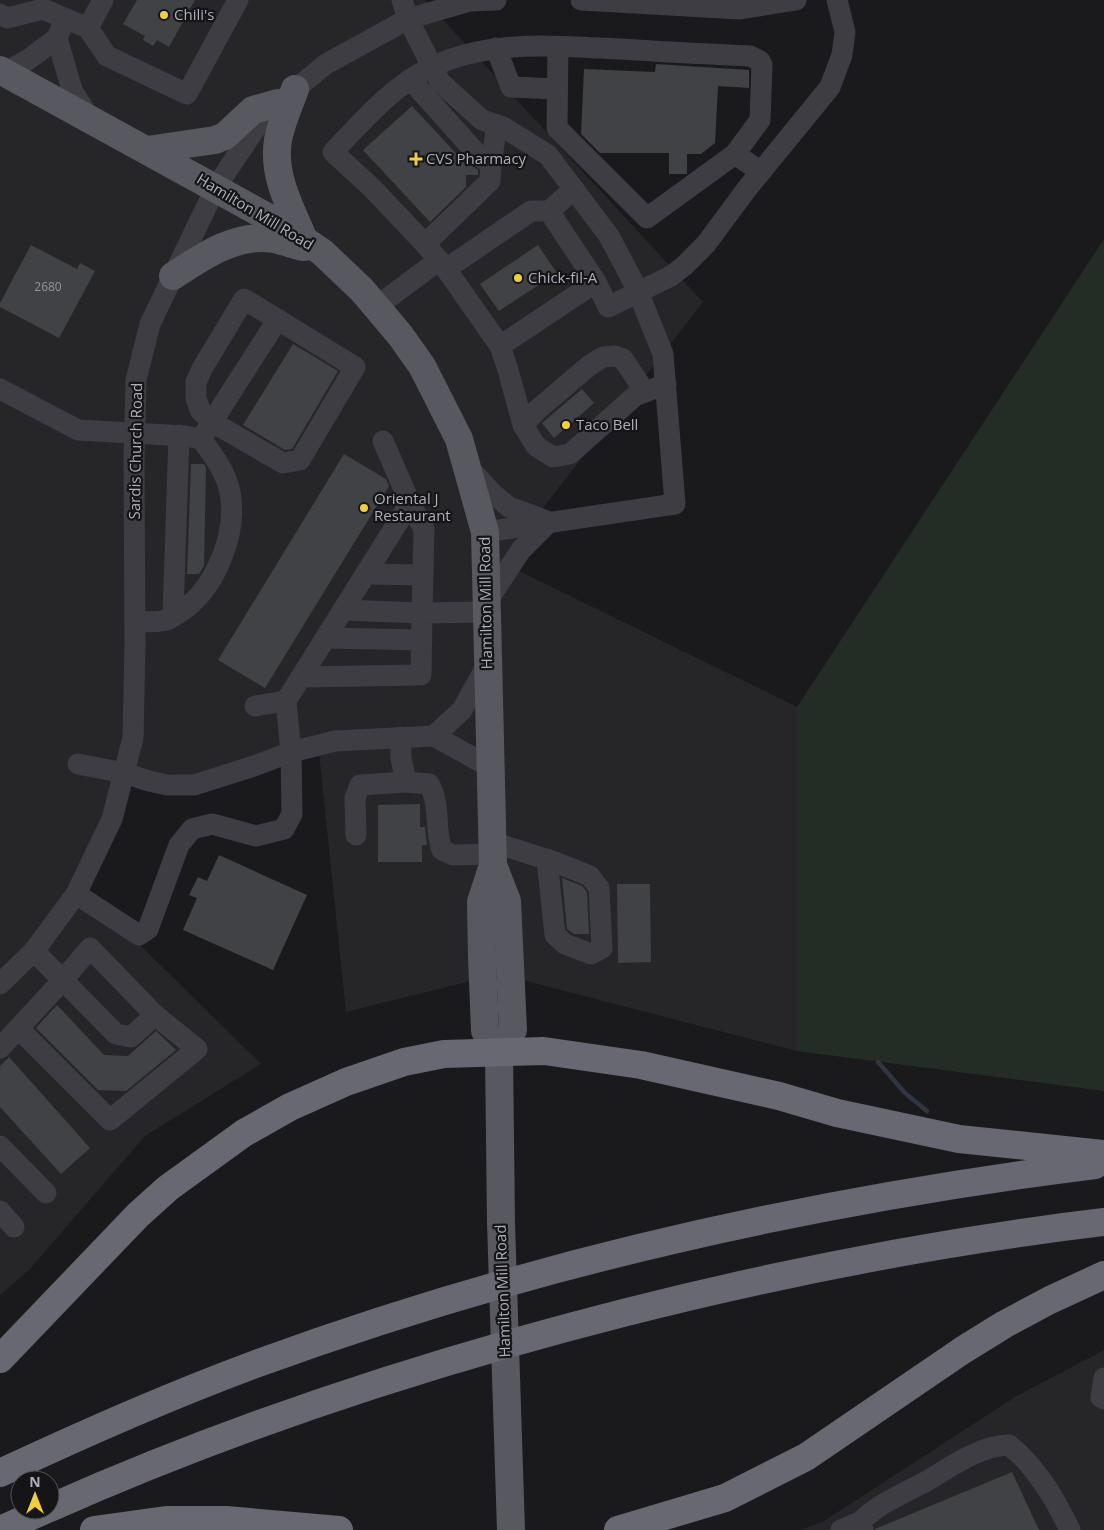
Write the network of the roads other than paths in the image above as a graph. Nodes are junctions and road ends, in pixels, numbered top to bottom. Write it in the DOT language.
graph roads {
  1 [pos="103,0"];
  2 [pos="238,0"];
  3 [pos="496,0"];
  4 [pos="581,0"];
  5 [pos="796,0"];
  6 [pos="837,0"];
  7 [pos="45,5"];
  8 [pos="405,10"];
  9 [pos="0,14"];
  10 [pos="65,18"];
  11 [pos="88,28"];
  12 [pos="57,38"];
  13 [pos="558,47"];
  14 [pos="496,48"];
  15 [pos="432,66"];
  16 [pos="3,71"];
  17 [pos="410,79"];
  18 [pos="557,89"];
  19 [pos="287,96"];
  20 [pos="89,118"];
  21 [pos="496,125"];
  22 [pos="147,150"];
  23 [pos="735,154"];
  24 [pos="491,164"];
  25 [pos="761,172"];
  26 [pos="216,188"];
  27 [pos="574,189"];
  28 [pos="549,211"];
  29 [pos="313,246"];
  30 [pos="437,258"];
  31 [pos="173,276"];
  32 [pos="596,282"];
  33 [pos="638,292"];
  34 [pos="376,307"];
  35 [pos="278,319"];
  36 [pos="500,346"];
  37 [pos="666,384"];
  38 [pos="0,389"];
  39 [pos="646,392"];
  40 [pos="523,425"];
  41 [pos="206,431"];
  42 [pos="134,433"];
  43 [pos="179,435"];
  44 [pos="383,441"];
  45 [pos="467,466"];
  46 [pos="410,503"];
  47 [pos="549,522"];
  48 [pos="485,532"];
  49 [pos="366,574"];
  50 [pos="423,576"];
  51 [pos="487,608"];
  52 [pos="343,610"];
  53 [pos="422,613"];
  54 [pos="173,616"];
  55 [pos="135,622"];
  56 [pos="326,638"];
  57 [pos="422,640"];
  58 [pos="488,665"];
  59 [pos="301,677"];
  60 [pos="286,700"];
  61 [pos="254,706"];
  62 [pos="434,736"];
  63 [pos="401,737"];
  64 [pos="291,752"];
  65 [pos="78,764"];
  66 [pos="490,767"];
  67 [pos="124,773"];
  68 [pos="406,782"];
  69 [pos="356,835"];
  70 [pos="493,854"];
  71 [pos="547,859"];
  72 [pos="76,894"];
  73 [pos="34,951"];
  74 [pos="63,980"];
  75 [pos="0,984"];
  76 [pos="155,1016"];
  77 [pos="19,1028"];
  78 [pos="0,1048"];
  79 [pos="499,1053"];
  80 [pos="2,1153"];
  81 [pos="1104,1154"];
  82 [pos="1104,1164"];
  83 [pos="46,1193"];
  84 [pos="0,1211"];
  85 [pos="1104,1222"];
  86 [pos="14,1227"];
  87 [pos="1104,1275"];
  88 [pos="0,1359"];
  89 [pos="1104,1378"];
  90 [pos="1104,1399"];
  91 [pos="0,1473"];
  92 [pos="60,1504"];
  93 [pos="22,1520"];
  94 [pos="855,1527"];
  95 [pos="0,1530"];
  96 [pos="94,1530"];
  97 [pos="339,1530"];
  98 [pos="511,1530"];
  99 [pos="618,1530"];
  100 [pos="1070,1530"];
  1 -- 11 [label="street"];
  2 -- 11 [label="street"];
  3 -- 8 [label="street, Sardis Church Road"];
  4 -- 5 [label="street"];
  6 -- 25 [label="street"];
  7 -- 9 [label="street"];
  7 -- 10 [label="street"];
  8 -- 15 [label="street"];
  8 -- 19 [label="street, Sardis Church Road"];
  10 -- 11 [label="street"];
  10 -- 12 [label="street"];
  12 -- 16 [label="street"];
  12 -- 20 [label="street"];
  13 -- 14 [label="street"];
  13 -- 18 [label="street"];
  13 -- 23 [label="street"];
  14 -- 15 [label="street"];
  14 -- 18 [label="street"];
  15 -- 17 [label="street"];
  15 -- 21 [label="street"];
  16 -- 20 [label="main road, Hamilton Mill Road"];
  17 -- 24 [label="street"];
  17 -- 30 [label="street"];
  18 -- 23 [label="street"];
  19 -- 22 [label="main road"];
  19 -- 26 [label="street, Sardis Church Road"];
  19 -- 29 [label="main road"];
  20 -- 22 [label="main road, Hamilton Mill Road"];
  21 -- 24 [label="street"];
  21 -- 27 [label="street"];
  22 -- 26 [label="main road, Hamilton Mill Road"];
  23 -- 25 [label="street"];
  24 -- 30 [label="street"];
  25 -- 33 [label="street"];
  26 -- 29 [label="main road, Hamilton Mill Road"];
  26 -- 31 [label="street, Sardis Church Road"];
  27 -- 28 [label="street"];
  27 -- 33 [label="street"];
  28 -- 30 [label="street"];
  28 -- 32 [label="street"];
  29 -- 31 [label="main road"];
  29 -- 34 [label="main road, Hamilton Mill Road"];
  30 -- 34 [label="street"];
  30 -- 36 [label="street"];
  31 -- 42 [label="street, Sardis Church Road"];
  32 -- 33 [label="street"];
  32 -- 36 [label="street"];
  33 -- 37 [label="street"];
  34 -- 45 [label="main road, Hamilton Mill Road"];
  35 -- 41 [label="street"];
  35 -- 41 [label="street"];
  35 -- 41 [label="street"];
  36 -- 40 [label="street"];
  37 -- 39 [label="street"];
  37 -- 47 [label="street"];
  38 -- 42 [label="street"];
  39 -- 40 [label="street"];
  39 -- 40 [label="street"];
  41 -- 43 [label="street"];
  41 -- 54 [label="street"];
  42 -- 43 [label="street"];
  42 -- 55 [label="street, Sardis Church Road"];
  43 -- 54 [label="street"];
  44 -- 46 [label="street"];
  45 -- 47 [label="street"];
  45 -- 48 [label="main road, Hamilton Mill Road"];
  46 -- 49 [label="street"];
  46 -- 50 [label="street"];
  47 -- 48 [label="street"];
  47 -- 51 [label="street"];
  48 -- 51 [label="main road, Hamilton Mill Road"];
  49 -- 50 [label="street"];
  49 -- 52 [label="street"];
  50 -- 53 [label="street"];
  51 -- 53 [label="street"];
  51 -- 58 [label="main road, Hamilton Mill Road"];
  52 -- 53 [label="street"];
  52 -- 56 [label="street"];
  53 -- 57 [label="street"];
  54 -- 55 [label="street"];
  55 -- 67 [label="street, Sardis Church Road"];
  56 -- 57 [label="street"];
  56 -- 59 [label="street"];
  57 -- 59 [label="street"];
  58 -- 62 [label="street"];
  58 -- 66 [label="main road, Hamilton Mill Road"];
  59 -- 60 [label="street"];
  60 -- 61 [label="street"];
  60 -- 64 [label="street"];
  62 -- 63 [label="street"];
  62 -- 66 [label="street"];
  63 -- 64 [label="street"];
  63 -- 68 [label="street"];
  64 -- 67 [label="street"];
  64 -- 72 [label="street"];
  65 -- 67 [label="street"];
  66 -- 70 [label="main road, Hamilton Mill Road"];
  67 -- 72 [label="street, Sardis Church Road"];
  68 -- 69 [label="street"];
  68 -- 70 [label="street"];
  70 -- 71 [label="street"];
  70 -- 79 [label="main road, Hamilton Mill Road"];
  72 -- 73 [label="street, Sardis Church Road"];
  73 -- 74 [label="street"];
  73 -- 75 [label="street, Sardis Church Road"];
  74 -- 76 [label="street"];
  74 -- 76 [label="street"];
  74 -- 77 [label="street"];
  76 -- 77 [label="street"];
  77 -- 78 [label="street"];
  79 -- 81 [label="highway"];
  79 -- 88 [label="highway"];
  79 -- 98 [label="main road, Hamilton Mill Road"];
  80 -- 83 [label="street"];
  82 -- 91 [label="highway"];
  84 -- 86 [label="street"];
  85 -- 92 [label="highway"];
  87 -- 99 [label="highway"];
  89 -- 90 [label="street"];
  93 -- 95 [label="highway"];
  94 -- 100 [label="street"];
  96 -- 97 [label="highway"];
}
